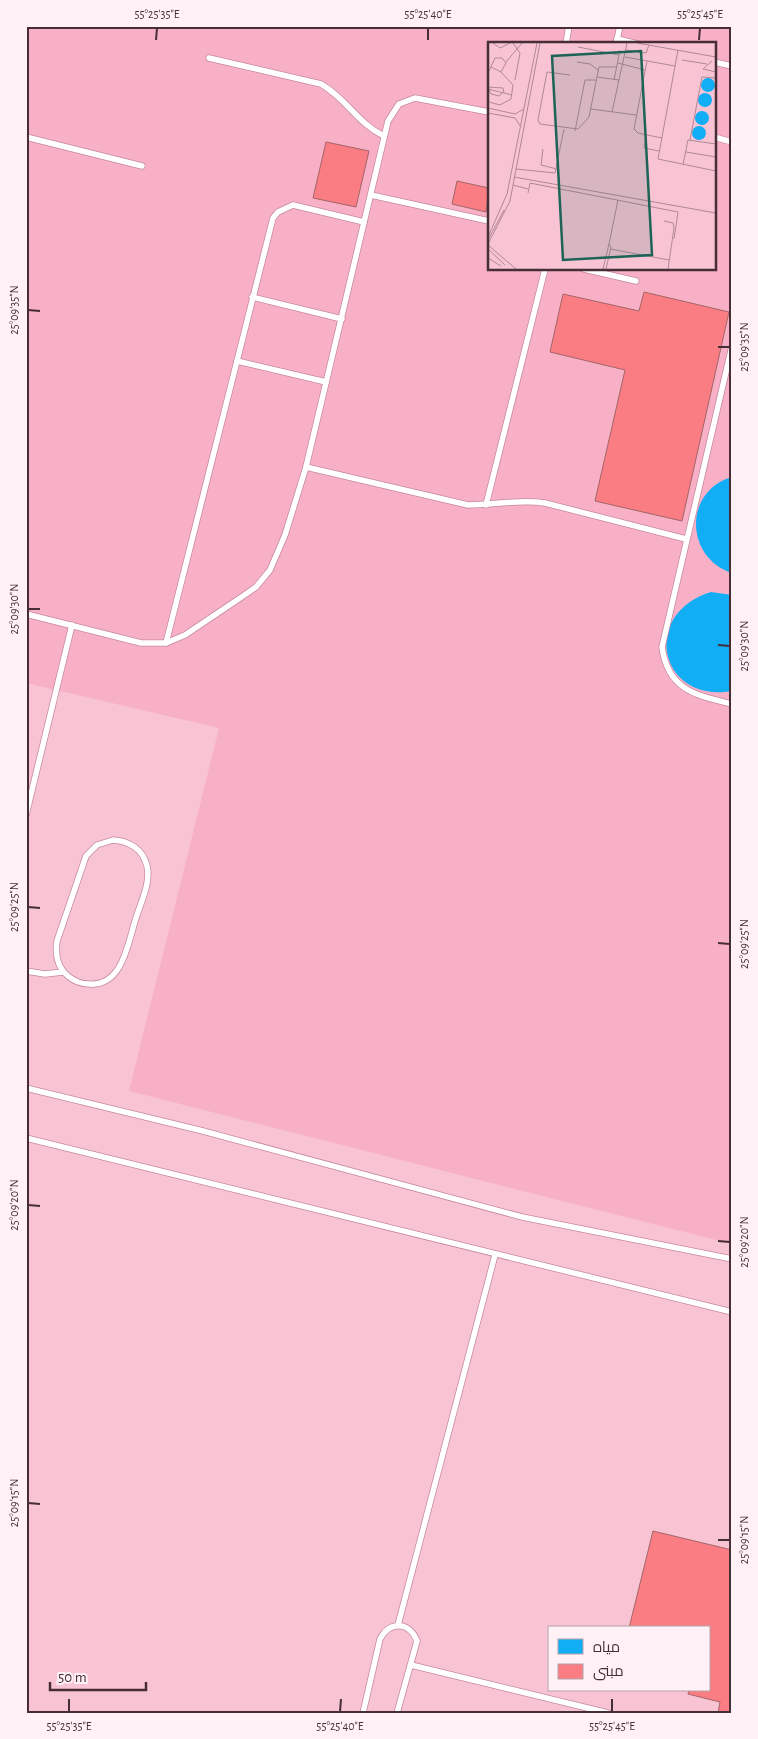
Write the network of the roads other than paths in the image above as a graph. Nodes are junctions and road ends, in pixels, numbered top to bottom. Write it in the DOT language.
graph roads {
  1 [pos="569,26"];
  2 [pos="620,26"];
  3 [pos="616,41"];
  4 [pos="566,42"];
  5 [pos="209,58"];
  6 [pos="716,62"];
  7 [pos="732,66"];
  8 [pos="488,112"];
  9 [pos="26,136"];
  10 [pos="384,136"];
  11 [pos="716,138"];
  12 [pos="732,142"];
  13 [pos="142,166"];
  14 [pos="371,195"];
  15 [pos="488,221"];
  16 [pos="364,222"];
  17 [pos="545,270"];
  18 [pos="588,270"];
  19 [pos="636,281"];
  20 [pos="252,297"];
  21 [pos="342,319"];
  22 [pos="732,346"];
  23 [pos="237,361"];
  24 [pos="326,382"];
  25 [pos="306,467"];
  26 [pos="486,505"];
  27 [pos="686,539"];
  28 [pos="26,614"];
  29 [pos="72,625"];
  30 [pos="166,644"];
  31 [pos="732,704"];
  32 [pos="26,815"];
  33 [pos="26,971"];
  34 [pos="64,972"];
  35 [pos="26,1088"];
  36 [pos="26,1138"];
  37 [pos="495,1255"];
  38 [pos="732,1259"];
  39 [pos="732,1312"];
  40 [pos="398,1624"];
  41 [pos="411,1665"];
  42 [pos="363,1713"];
  43 [pos="397,1713"];
  44 [pos="608,1713"];
  1 -- 4 [label="lane"];
  2 -- 3 [label="lane"];
  5 -- 10 [label="lane"];
  6 -- 7 [label="lane"];
  8 -- 10 [label="lane"];
  9 -- 13 [label="lane"];
  10 -- 14 [label="lane"];
  11 -- 12 [label="lane"];
  14 -- 15 [label="lane"];
  14 -- 16 [label="lane"];
  16 -- 20 [label="lane"];
  16 -- 21 [label="lane"];
  17 -- 26 [label="lane"];
  18 -- 19 [label="lane"];
  20 -- 21 [label="lane"];
  20 -- 23 [label="lane"];
  21 -- 24 [label="lane"];
  22 -- 27 [label="lane"];
  23 -- 24 [label="lane"];
  23 -- 30 [label="lane"];
  24 -- 25 [label="lane"];
  25 -- 26 [label="lane"];
  25 -- 30 [label="lane"];
  26 -- 27 [label="lane"];
  27 -- 31 [label="lane"];
  28 -- 29 [label="lane"];
  29 -- 30 [label="lane"];
  29 -- 32 [label="lane"];
  33 -- 34 [label="lane"];
  34 -- 34 [label="lane"];
  35 -- 38 [label="lane"];
  36 -- 37 [label="lane"];
  37 -- 39 [label="lane"];
  37 -- 40 [label="lane"];
  40 -- 41 [label="lane"];
  40 -- 42 [label="lane"];
  41 -- 43 [label="lane"];
  41 -- 44 [label="lane"];
}
